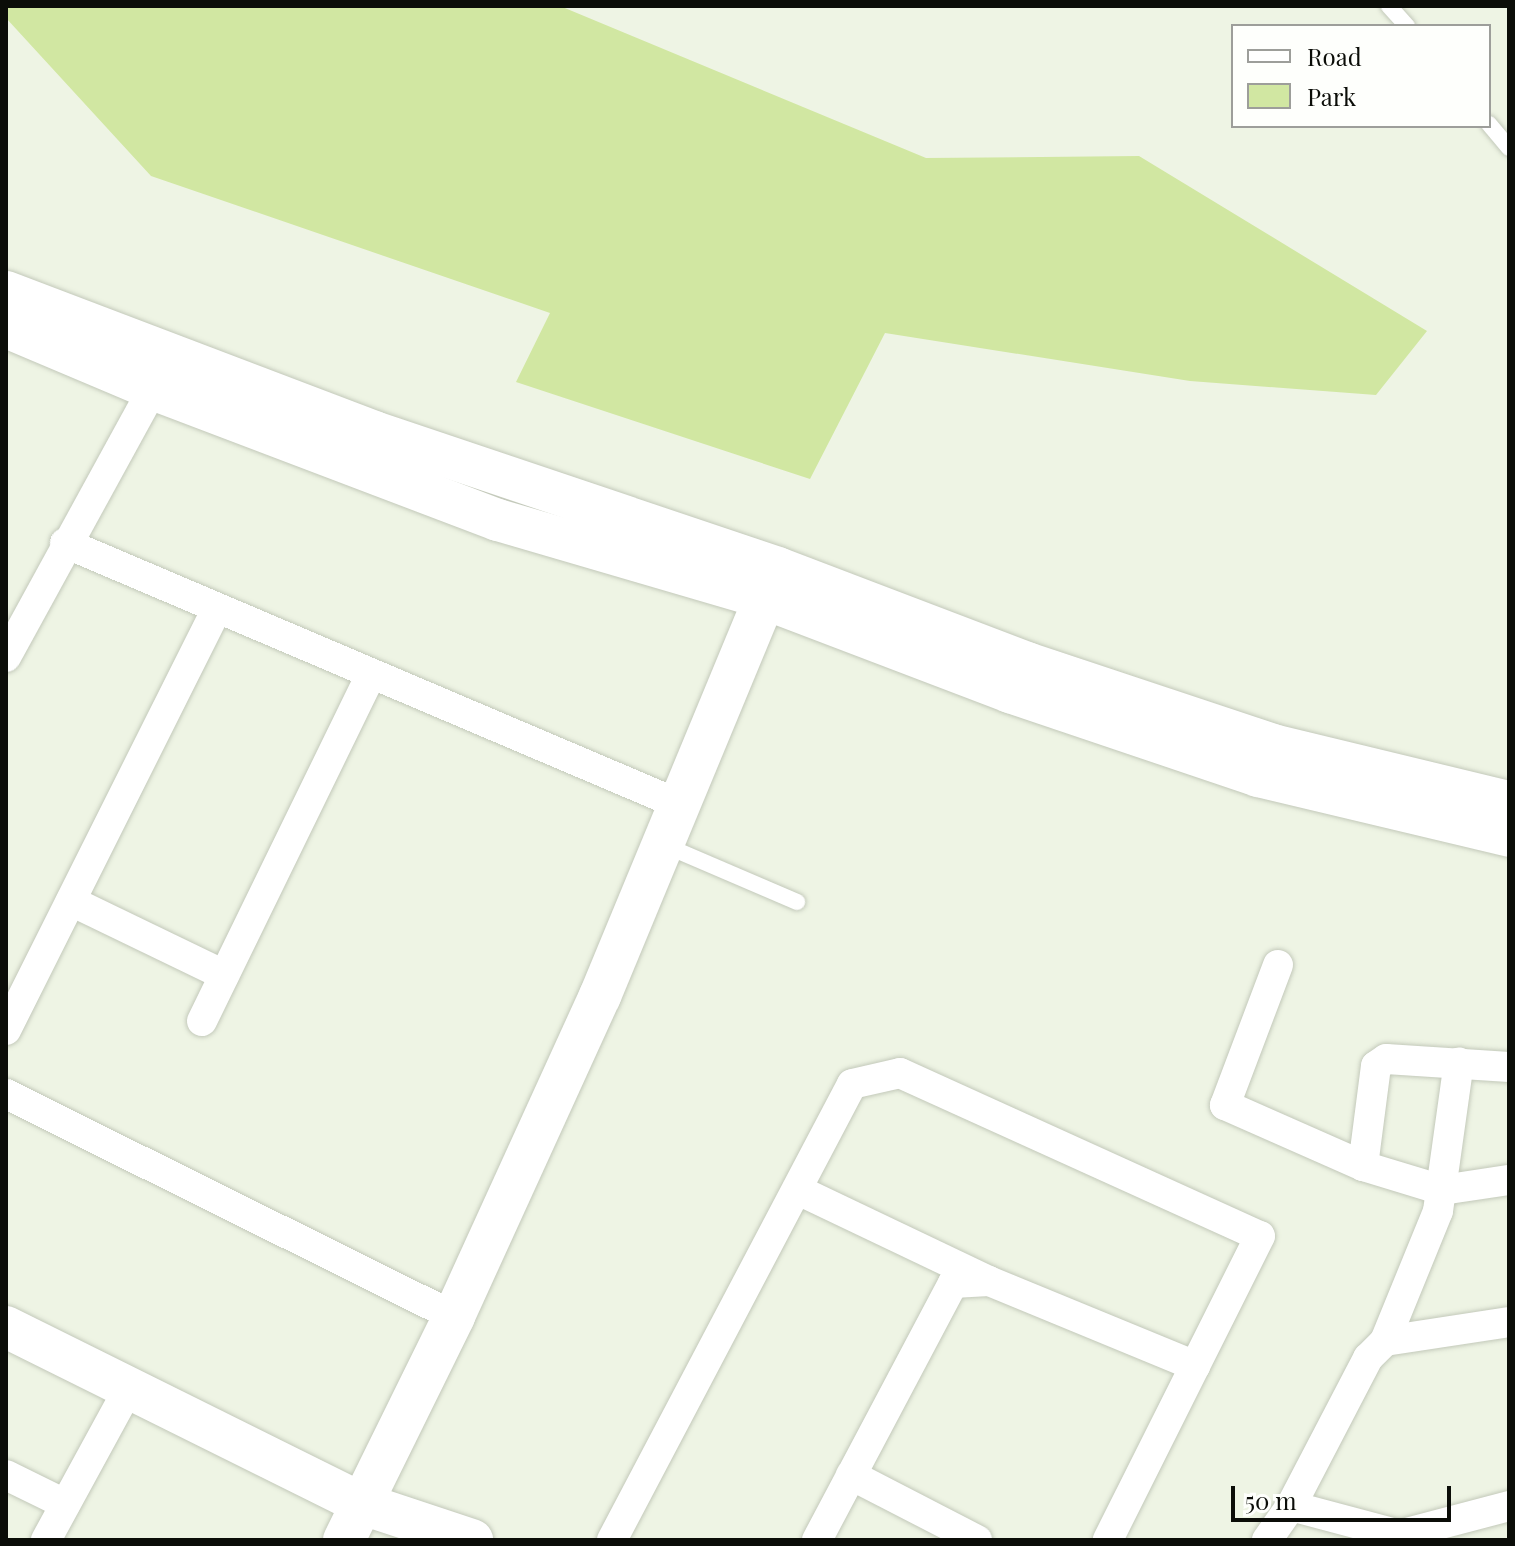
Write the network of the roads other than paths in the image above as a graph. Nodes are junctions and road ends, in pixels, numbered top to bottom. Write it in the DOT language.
graph roads {
  1 [pos="1389,6"];
  2 [pos="1405,24"];
  3 [pos="1491,126"];
  4 [pos="1509,148"];
  5 [pos="6,292"];
  6 [pos="6,327"];
  7 [pos="153,389"];
  8 [pos="65,543"];
  9 [pos="770,582"];
  10 [pos="216,611"];
  11 [pos="6,657"];
  12 [pos="371,675"];
  13 [pos="1509,802"];
  14 [pos="676,803"];
  15 [pos="1509,836"];
  16 [pos="660,843"];
  17 [pos="71,901"];
  18 [pos="797,902"];
  19 [pos="1278,965"];
  20 [pos="224,975"];
  21 [pos="202,1021"];
  22 [pos="6,1030"];
  23 [pos="1459,1062"];
  24 [pos="1509,1067"];
  25 [pos="6,1094"];
  26 [pos="1363,1166"];
  27 [pos="1509,1180"];
  28 [pos="1442,1190"];
  29 [pos="800,1191"];
  30 [pos="989,1281"];
  31 [pos="454,1316"];
  32 [pos="1509,1322"];
  33 [pos="6,1327"];
  34 [pos="1385,1341"];
  35 [pos="1195,1366"];
  36 [pos="129,1388"];
  37 [pos="6,1475"];
  38 [pos="851,1475"];
  39 [pos="65,1504"];
  40 [pos="1291,1506"];
  41 [pos="1509,1506"];
  42 [pos="354,1522"];
  43 [pos="1409,1537"];
  44 [pos="46,1540"];
  45 [pos="472,1540"];
  46 [pos="612,1540"];
  47 [pos="817,1540"];
  48 [pos="977,1540"];
  49 [pos="1108,1540"];
  50 [pos="1267,1540"];
  1 -- 2 [label="lane"];
  3 -- 4 [label="lane"];
  5 -- 9 [label="street"];
  6 -- 7 [label="street"];
  7 -- 8 [label="street"];
  7 -- 9 [label="street"];
  8 -- 10 [label="street"];
  8 -- 11 [label="street"];
  9 -- 13 [label="street"];
  9 -- 14 [label="street"];
  9 -- 15 [label="street"];
  10 -- 12 [label="street"];
  10 -- 17 [label="street"];
  12 -- 14 [label="street"];
  12 -- 20 [label="street"];
  14 -- 16 [label="street"];
  16 -- 18 [label="lane"];
  16 -- 31 [label="street"];
  17 -- 20 [label="street"];
  17 -- 22 [label="street"];
  19 -- 26 [label="street"];
  20 -- 21 [label="street"];
  23 -- 24 [label="street"];
  23 -- 26 [label="street"];
  23 -- 28 [label="street"];
  25 -- 31 [label="street"];
  26 -- 28 [label="street"];
  27 -- 28 [label="street"];
  28 -- 34 [label="street"];
  29 -- 30 [label="street"];
  29 -- 35 [label="street"];
  29 -- 46 [label="street"];
  30 -- 35 [label="street"];
  30 -- 38 [label="street"];
  31 -- 42 [label="street"];
  32 -- 34 [label="street"];
  33 -- 36 [label="street"];
  34 -- 40 [label="street"];
  35 -- 49 [label="street"];
  36 -- 39 [label="street"];
  36 -- 42 [label="street"];
  37 -- 39 [label="street"];
  38 -- 47 [label="street"];
  38 -- 48 [label="street"];
  39 -- 44 [label="street"];
  40 -- 43 [label="street"];
  40 -- 50 [label="street"];
  41 -- 43 [label="street"];
  42 -- 45 [label="street"];
}
